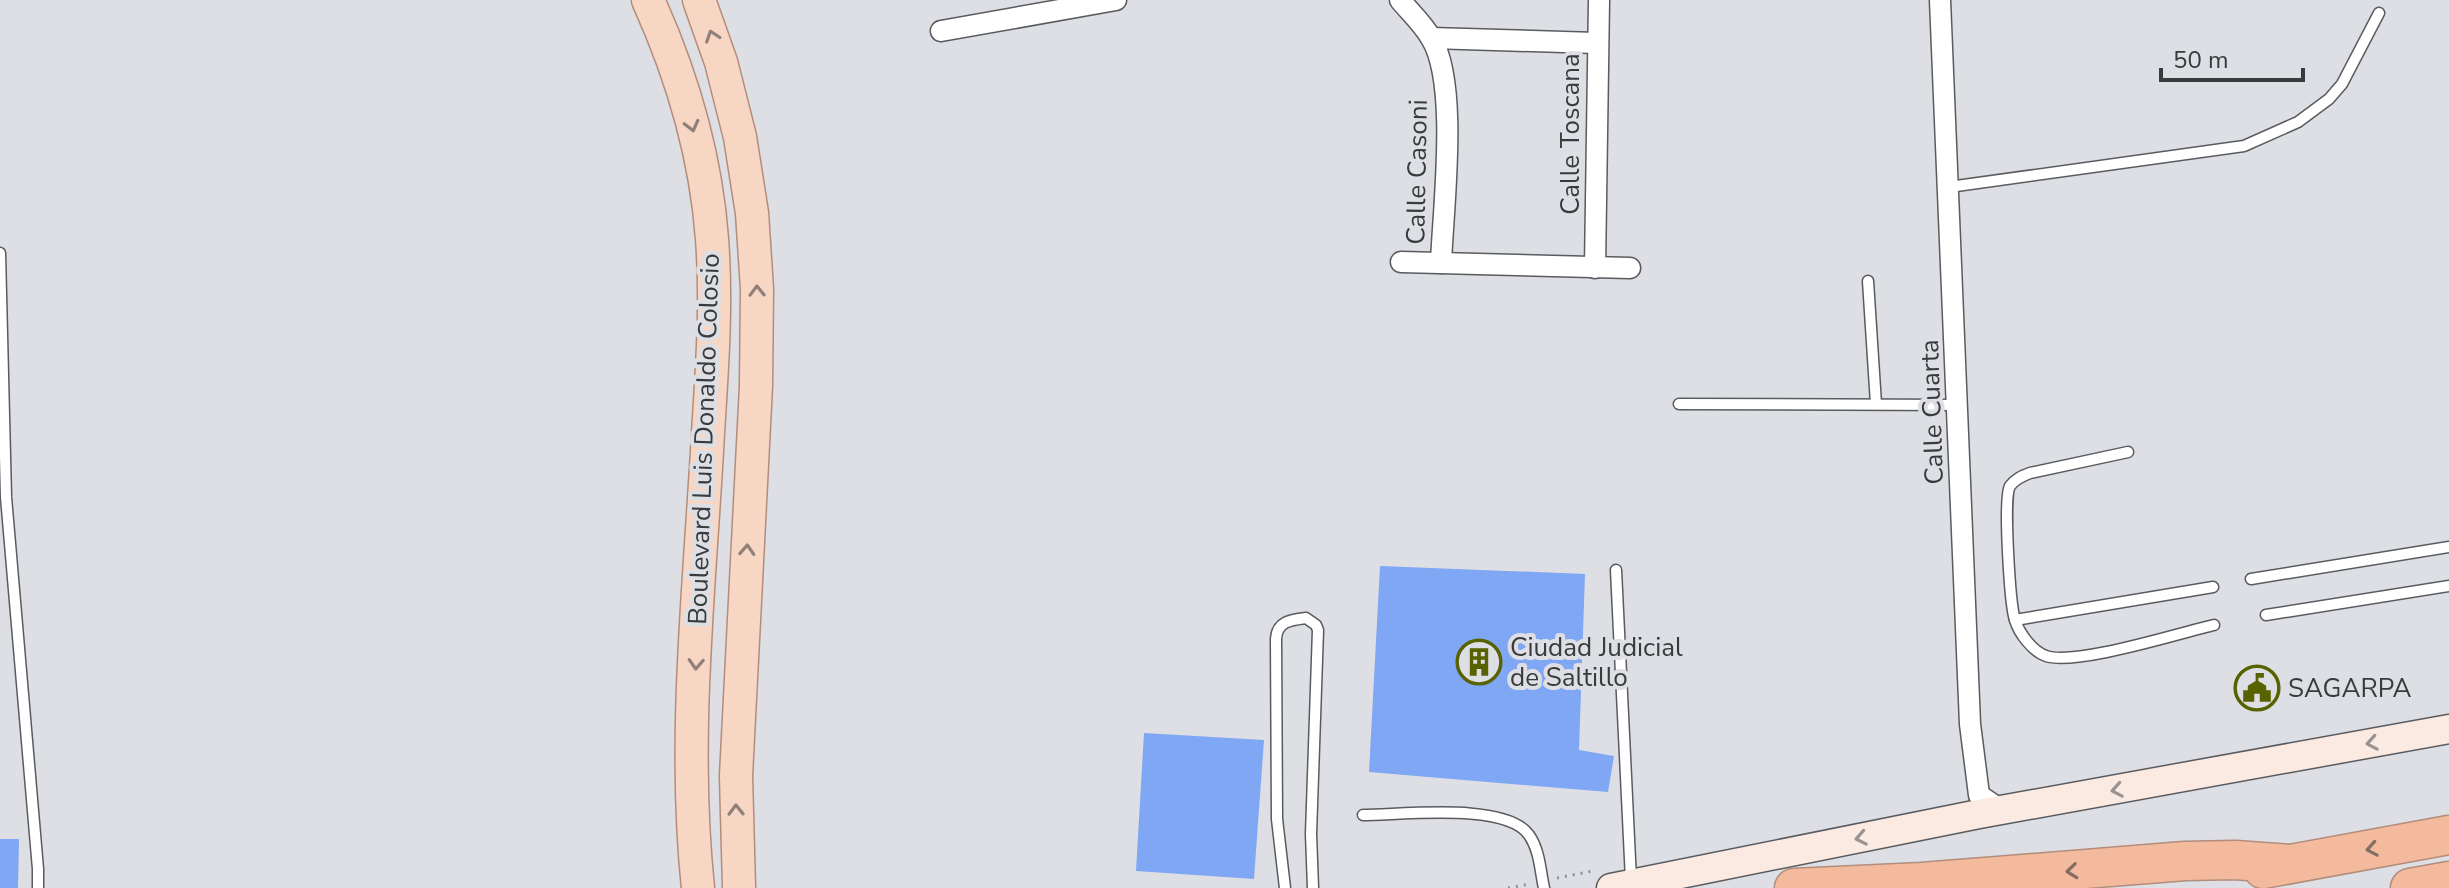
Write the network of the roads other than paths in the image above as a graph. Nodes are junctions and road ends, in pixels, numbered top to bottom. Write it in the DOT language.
graph roads {
  1 [pos="648,0"];
  2 [pos="699,0"];
  3 [pos="1116,0"];
  4 [pos="1400,0"];
  5 [pos="1599,0"];
  6 [pos="1940,0"];
  7 [pos="1025,8"];
  8 [pos="2379,13"];
  9 [pos="941,31"];
  10 [pos="1431,38"];
  11 [pos="1596,43"];
  12 [pos="1949,187"];
  13 [pos="0,253"];
  14 [pos="1401,262"];
  15 [pos="1441,263"];
  16 [pos="1595,268"];
  17 [pos="1630,268"];
  18 [pos="1868,281"];
  19 [pos="1679,404"];
  20 [pos="1876,404"];
  21 [pos="1957,405"];
  22 [pos="2128,452"];
  23 [pos="3,497"];
  24 [pos="2449,547"];
  25 [pos="1616,570"];
  26 [pos="2251,579"];
  27 [pos="2449,586"];
  28 [pos="2213,587"];
  29 [pos="2266,615"];
  30 [pos="2015,620"];
  31 [pos="2214,625"];
  32 [pos="2449,729"];
  33 [pos="2001,810"];
  34 [pos="1363,815"];
  35 [pos="2449,835"];
  36 [pos="2289,864"];
  37 [pos="2449,881"];
  38 [pos="1621,886"];
  39 [pos="38,888"];
  40 [pos="698,888"];
  41 [pos="739,888"];
  42 [pos="1285,888"];
  43 [pos="1313,888"];
  44 [pos="1544,888"];
  45 [pos="1794,888"];
  46 [pos="2160,888"];
  47 [pos="2410,888"];
  1 -- 40 [label="main road, Boulevard Luis Donaldo Colosio, one-way"];
  41 -- 2 [label="main road, Boulevard Luis Donaldo Colosio, one-way"];
  3 -- 7 [label="street"];
  4 -- 10 [label="street, Calle Casoni"];
  5 -- 11 [label="street, Calle Toscana"];
  6 -- 12 [label="street, Calle Cuarta"];
  7 -- 9 [label="street"];
  8 -- 12 [label="lane"];
  10 -- 11 [label="street"];
  10 -- 15 [label="street, Calle Casoni"];
  11 -- 16 [label="street, Calle Toscana"];
  12 -- 21 [label="street, Calle Cuarta"];
  13 -- 23 [label="lane"];
  14 -- 15 [label="street"];
  15 -- 16 [label="street"];
  16 -- 17 [label="street"];
  18 -- 20 [label="lane"];
  19 -- 20 [label="lane"];
  20 -- 21 [label="lane"];
  21 -- 33 [label="street, Calle Cuarta"];
  22 -- 30 [label="lane"];
  23 -- 39 [label="lane"];
  24 -- 26 [label="lane"];
  25 -- 38 [label="lane"];
  27 -- 29 [label="lane"];
  28 -- 30 [label="lane"];
  30 -- 31 [label="lane"];
  32 -- 33 [label="main road, one-way"];
  33 -- 38 [label="main road, one-way"];
  34 -- 44 [label="lane"];
  35 -- 36 [label="highway, one-way"];
  36 -- 45 [label="highway, one-way"];
  36 -- 46 [label="highway"];
  37 -- 47 [label="highway"];
  42 -- 43 [label="lane"];
}
